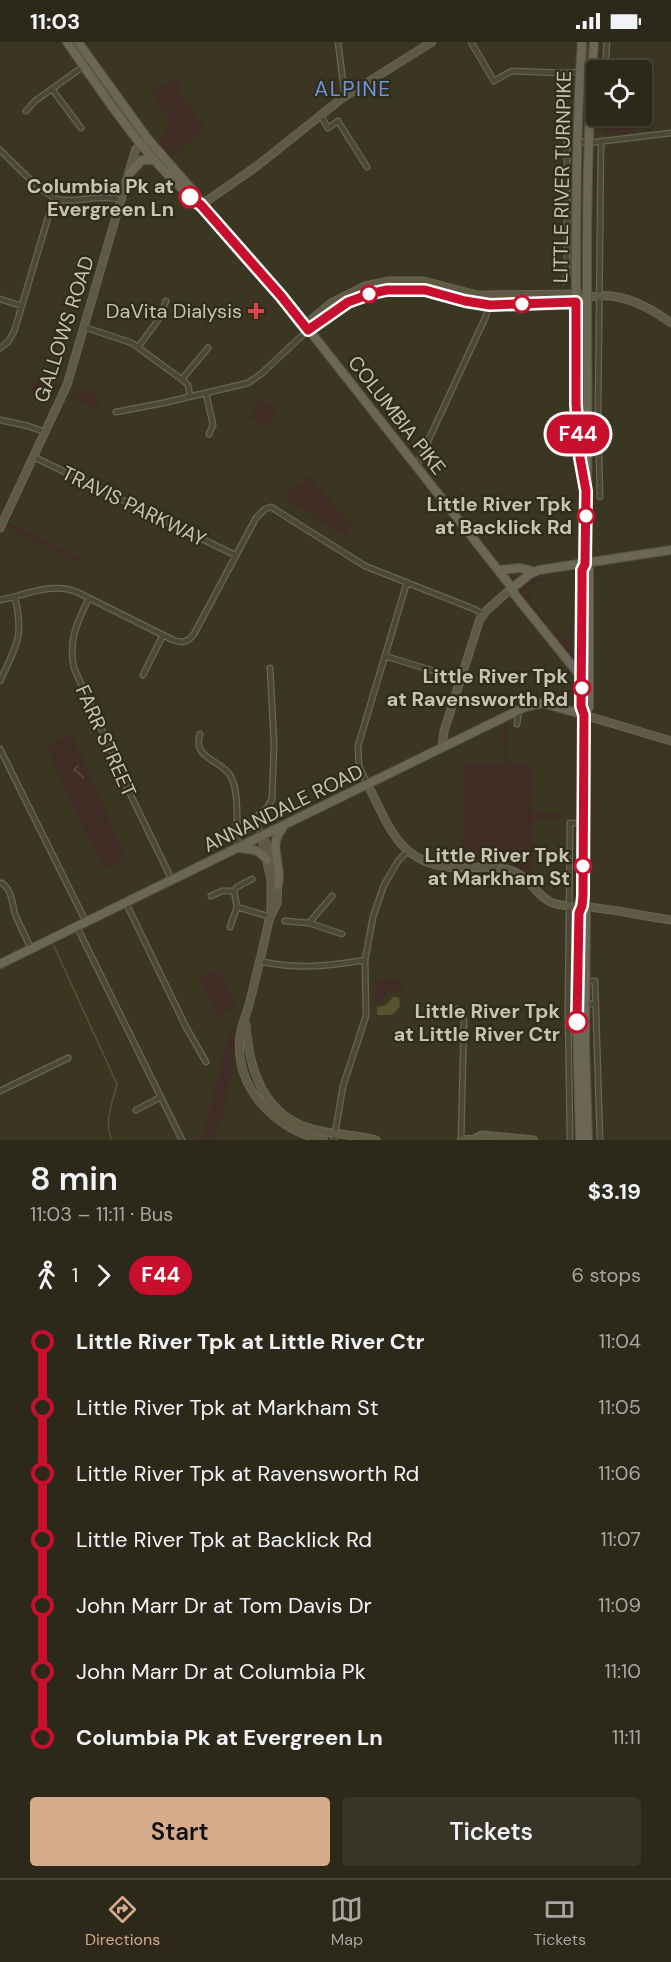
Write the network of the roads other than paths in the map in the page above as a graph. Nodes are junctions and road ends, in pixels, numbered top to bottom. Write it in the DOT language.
graph roads {
  1 [pos="67,42"];
  2 [pos="78,42"];
  3 [pos="338,42"];
  4 [pos="432,42"];
  5 [pos="471,42"];
  6 [pos="582,42"];
  7 [pos="594,42"];
  8 [pos="607,42"];
  9 [pos="91,60"];
  10 [pos="606,60"];
  11 [pos="84,66"];
  12 [pos="580,72"];
  13 [pos="52,89"];
  14 [pos="345,97"];
  15 [pos="26,111"];
  16 [pos="321,116"];
  17 [pos="567,126"];
  18 [pos="81,128"];
  19 [pos="671,133"];
  20 [pos="144,141"];
  21 [pos="601,141"];
  22 [pos="578,142"];
  23 [pos="589,142"];
  24 [pos="0,150"];
  25 [pos="155,160"];
  26 [pos="367,167"];
  27 [pos="129,174"];
  28 [pos="45,193"];
  29 [pos="64,200"];
  30 [pos="122,200"];
  31 [pos="201,205"];
  32 [pos="50,211"];
  33 [pos="564,280"];
  34 [pos="492,296"];
  35 [pos="599,296"];
  36 [pos="587,297"];
  37 [pos="576,298"];
  38 [pos="0,299"];
  39 [pos="166,301"];
  40 [pos="490,305"];
  41 [pos="22,306"];
  42 [pos="671,323"];
  43 [pos="84,327"];
  44 [pos="308,330"];
  45 [pos="138,347"];
  46 [pos="0,348"];
  47 [pos="208,348"];
  48 [pos="576,371"];
  49 [pos="182,379"];
  50 [pos="206,393"];
  51 [pos="190,396"];
  52 [pos="586,408"];
  53 [pos="116,412"];
  54 [pos="0,420"];
  55 [pos="45,432"];
  56 [pos="209,434"];
  57 [pos="34,457"];
  58 [pos="416,466"];
  59 [pos="586,491"];
  60 [pos="600,497"];
  61 [pos="0,528"];
  62 [pos="671,550"];
  63 [pos="235,555"];
  64 [pos="585,564"];
  65 [pos="498,570"];
  66 [pos="535,572"];
  67 [pos="407,582"];
  68 [pos="511,589"];
  69 [pos="15,597"];
  70 [pos="89,598"];
  71 [pos="0,600"];
  72 [pos="483,614"];
  73 [pos="163,635"];
  74 [pos="386,656"];
  75 [pos="270,668"];
  76 [pos="143,675"];
  77 [pos="582,678"];
  78 [pos="460,680"];
  79 [pos="0,681"];
  80 [pos="584,715"];
  81 [pos="200,734"];
  82 [pos="671,741"];
  83 [pos="442,748"];
  84 [pos="0,749"];
  85 [pos="368,785"];
  86 [pos="291,822"];
  87 [pos="583,823"];
  88 [pos="262,836"];
  89 [pos="238,848"];
  90 [pos="407,852"];
  91 [pos="267,860"];
  92 [pos="252,879"];
  93 [pos="172,880"];
  94 [pos="2,883"];
  95 [pos="278,885"];
  96 [pos="234,891"];
  97 [pos="211,896"];
  98 [pos="332,896"];
  99 [pos="126,903"];
  100 [pos="568,905"];
  101 [pos="582,906"];
  102 [pos="237,907"];
  103 [pos="271,916"];
  104 [pos="671,920"];
  105 [pos="285,921"];
  106 [pos="86,922"];
  107 [pos="309,923"];
  108 [pos="77,927"];
  109 [pos="230,927"];
  110 [pos="342,934"];
  111 [pos="31,949"];
  112 [pos="365,960"];
  113 [pos="259,961"];
  114 [pos="0,964"];
  115 [pos="586,981"];
  116 [pos="568,1003"];
  117 [pos="581,1004"];
  118 [pos="596,1004"];
  119 [pos="458,1009"];
  120 [pos="245,1019"];
  121 [pos="68,1058"];
  122 [pos="206,1062"];
  123 [pos="0,1091"];
  124 [pos="264,1093"];
  125 [pos="161,1098"];
  126 [pos="257,1098"];
  127 [pos="136,1110"];
  128 [pos="334,1136"];
  129 [pos="475,1139"];
  130 [pos="182,1140"];
  131 [pos="324,1140"];
  132 [pos="376,1140"];
  133 [pos="461,1140"];
  134 [pos="534,1140"];
  135 [pos="570,1140"];
  136 [pos="580,1140"];
  137 [pos="588,1140"];
  138 [pos="600,1140"];
  1 -- 11 [label="main road, COLUMBIA PIKE"];
  2 -- 9 [label="main road, COLUMBIA PIKE"];
  3 -- 14 [label="street"];
  4 -- 14 [label="street"];
  5 -- 12 [label="street"];
  6 -- 12 [label="main road, LITTLE RIVER TURNPIKE"];
  7 -- 23 [label="main road, LITTLE RIVER TURNPIKE"];
  8 -- 10 [label="street"];
  9 -- 11 [label="street"];
  9 -- 20 [label="main road, COLUMBIA PIKE"];
  11 -- 13 [label="street"];
  11 -- 20 [label="main road, COLUMBIA PIKE"];
  12 -- 22 [label="main road, LITTLE RIVER TURNPIKE"];
  13 -- 15 [label="street"];
  13 -- 18 [label="street"];
  14 -- 16 [label="street"];
  16 -- 26 [label="street"];
  16 -- 31 [label="street"];
  17 -- 33 [label="street"];
  19 -- 21 [label="street"];
  20 -- 25 [label="main road, COLUMBIA PIKE"];
  20 -- 27 [label="street, GALLOWS ROAD"];
  20 -- 31 [label="main road, COLUMBIA PIKE"];
  21 -- 23 [label="street"];
  21 -- 35 [label="street"];
  22 -- 23 [label="street"];
  22 -- 37 [label="main road, LITTLE RIVER TURNPIKE"];
  23 -- 36 [label="main road, LITTLE RIVER TURNPIKE"];
  24 -- 28 [label="street"];
  25 -- 27 [label="main road"];
  25 -- 31 [label="main road, COLUMBIA PIKE"];
  27 -- 30 [label="street, GALLOWS ROAD"];
  28 -- 29 [label="street"];
  28 -- 32 [label="street"];
  29 -- 30 [label="street"];
  29 -- 32 [label="street"];
  30 -- 43 [label="street, GALLOWS ROAD"];
  31 -- 44 [label="main road, COLUMBIA PIKE"];
  32 -- 41 [label="street"];
  34 -- 37 [label="street"];
  34 -- 40 [label="street"];
  34 -- 44 [label="street"];
  35 -- 36 [label="street"];
  35 -- 42 [label="street"];
  35 -- 60 [label="street"];
  36 -- 37 [label="street"];
  36 -- 52 [label="main road, LITTLE RIVER TURNPIKE"];
  37 -- 40 [label="street"];
  37 -- 48 [label="main road, LITTLE RIVER TURNPIKE"];
  38 -- 41 [label="street"];
  39 -- 45 [label="street"];
  40 -- 44 [label="street"];
  40 -- 58 [label="street"];
  41 -- 46 [label="street"];
  43 -- 45 [label="street"];
  43 -- 55 [label="street, GALLOWS ROAD"];
  44 -- 50 [label="street"];
  44 -- 58 [label="main road, COLUMBIA PIKE"];
  45 -- 49 [label="street"];
  47 -- 49 [label="street"];
  48 -- 52 [label="main road"];
  48 -- 59 [label="main road, LITTLE RIVER TURNPIKE"];
  49 -- 51 [label="street"];
  50 -- 51 [label="street"];
  50 -- 56 [label="street"];
  51 -- 53 [label="street"];
  52 -- 59 [label="main road, LITTLE RIVER TURNPIKE"];
  54 -- 55 [label="street"];
  55 -- 57 [label="street, GALLOWS ROAD"];
  57 -- 61 [label="street, GALLOWS ROAD"];
  57 -- 63 [label="street, TRAVIS PARKWAY"];
  58 -- 65 [label="main road, COLUMBIA PIKE"];
  59 -- 64 [label="main road, LITTLE RIVER TURNPIKE"];
  62 -- 64 [label="main road"];
  63 -- 67 [label="street"];
  63 -- 73 [label="street"];
  64 -- 66 [label="main road"];
  64 -- 77 [label="main road, LITTLE RIVER TURNPIKE"];
  64 -- 80 [label="main road, LITTLE RIVER TURNPIKE"];
  65 -- 66 [label="main road"];
  65 -- 68 [label="main road, COLUMBIA PIKE"];
  66 -- 68 [label="main road"];
  67 -- 72 [label="street"];
  67 -- 74 [label="street"];
  68 -- 72 [label="street"];
  68 -- 77 [label="main road, COLUMBIA PIKE"];
  69 -- 70 [label="street"];
  69 -- 71 [label="street"];
  69 -- 79 [label="street"];
  70 -- 73 [label="street"];
  70 -- 93 [label="street, FARR STREET"];
  72 -- 78 [label="street"];
  73 -- 76 [label="street"];
  74 -- 78 [label="street"];
  74 -- 85 [label="street"];
  75 -- 88 [label="street"];
  77 -- 80 [label="main road, LITTLE RIVER TURNPIKE"];
  78 -- 83 [label="street"];
  80 -- 82 [label="street"];
  80 -- 83 [label="main road, ANNANDALE ROAD"];
  80 -- 87 [label="main road, LITTLE RIVER TURNPIKE"];
  81 -- 89 [label="street"];
  83 -- 85 [label="main road, ANNANDALE ROAD"];
  84 -- 106 [label="street"];
  85 -- 86 [label="main road, ANNANDALE ROAD"];
  85 -- 90 [label="street"];
  86 -- 88 [label="main road, ANNANDALE ROAD"];
  86 -- 95 [label="main road"];
  87 -- 100 [label="street"];
  87 -- 101 [label="main road, LITTLE RIVER TURNPIKE"];
  88 -- 89 [label="main road, ANNANDALE ROAD"];
  88 -- 91 [label="street"];
  88 -- 95 [label="street"];
  89 -- 91 [label="main road"];
  89 -- 93 [label="main road, ANNANDALE ROAD"];
  90 -- 100 [label="street"];
  90 -- 112 [label="street"];
  91 -- 103 [label="street"];
  92 -- 96 [label="street"];
  93 -- 99 [label="main road, ANNANDALE ROAD"];
  94 -- 111 [label="street"];
  95 -- 103 [label="street"];
  96 -- 97 [label="street"];
  96 -- 102 [label="street"];
  98 -- 107 [label="street"];
  99 -- 106 [label="main road, ANNANDALE ROAD"];
  99 -- 122 [label="street"];
  100 -- 101 [label="street"];
  100 -- 116 [label="street"];
  101 -- 104 [label="street"];
  101 -- 115 [label="main road, LITTLE RIVER TURNPIKE"];
  101 -- 117 [label="main road, LITTLE RIVER TURNPIKE"];
  102 -- 103 [label="street"];
  102 -- 109 [label="street"];
  103 -- 113 [label="street"];
  105 -- 107 [label="street"];
  106 -- 108 [label="main road, ANNANDALE ROAD"];
  107 -- 110 [label="street"];
  108 -- 111 [label="main road, ANNANDALE ROAD"];
  108 -- 125 [label="street"];
  111 -- 114 [label="main road, ANNANDALE ROAD"];
  112 -- 113 [label="street"];
  112 -- 128 [label="street"];
  113 -- 120 [label="street"];
  115 -- 117 [label="main road, LITTLE RIVER TURNPIKE"];
  115 -- 118 [label="street"];
  116 -- 117 [label="street"];
  116 -- 135 [label="street"];
  117 -- 118 [label="street"];
  117 -- 136 [label="main road, LITTLE RIVER TURNPIKE"];
  117 -- 137 [label="main road, LITTLE RIVER TURNPIKE"];
  118 -- 138 [label="street"];
  119 -- 133 [label="street"];
  120 -- 124 [label="street"];
  120 -- 126 [label="street"];
  121 -- 123 [label="street"];
  124 -- 126 [label="street"];
  124 -- 128 [label="street"];
  125 -- 127 [label="street"];
  125 -- 130 [label="street"];
  126 -- 131 [label="street"];
  128 -- 132 [label="street"];
  129 -- 133 [label="street"];
  129 -- 134 [label="street"];
}
